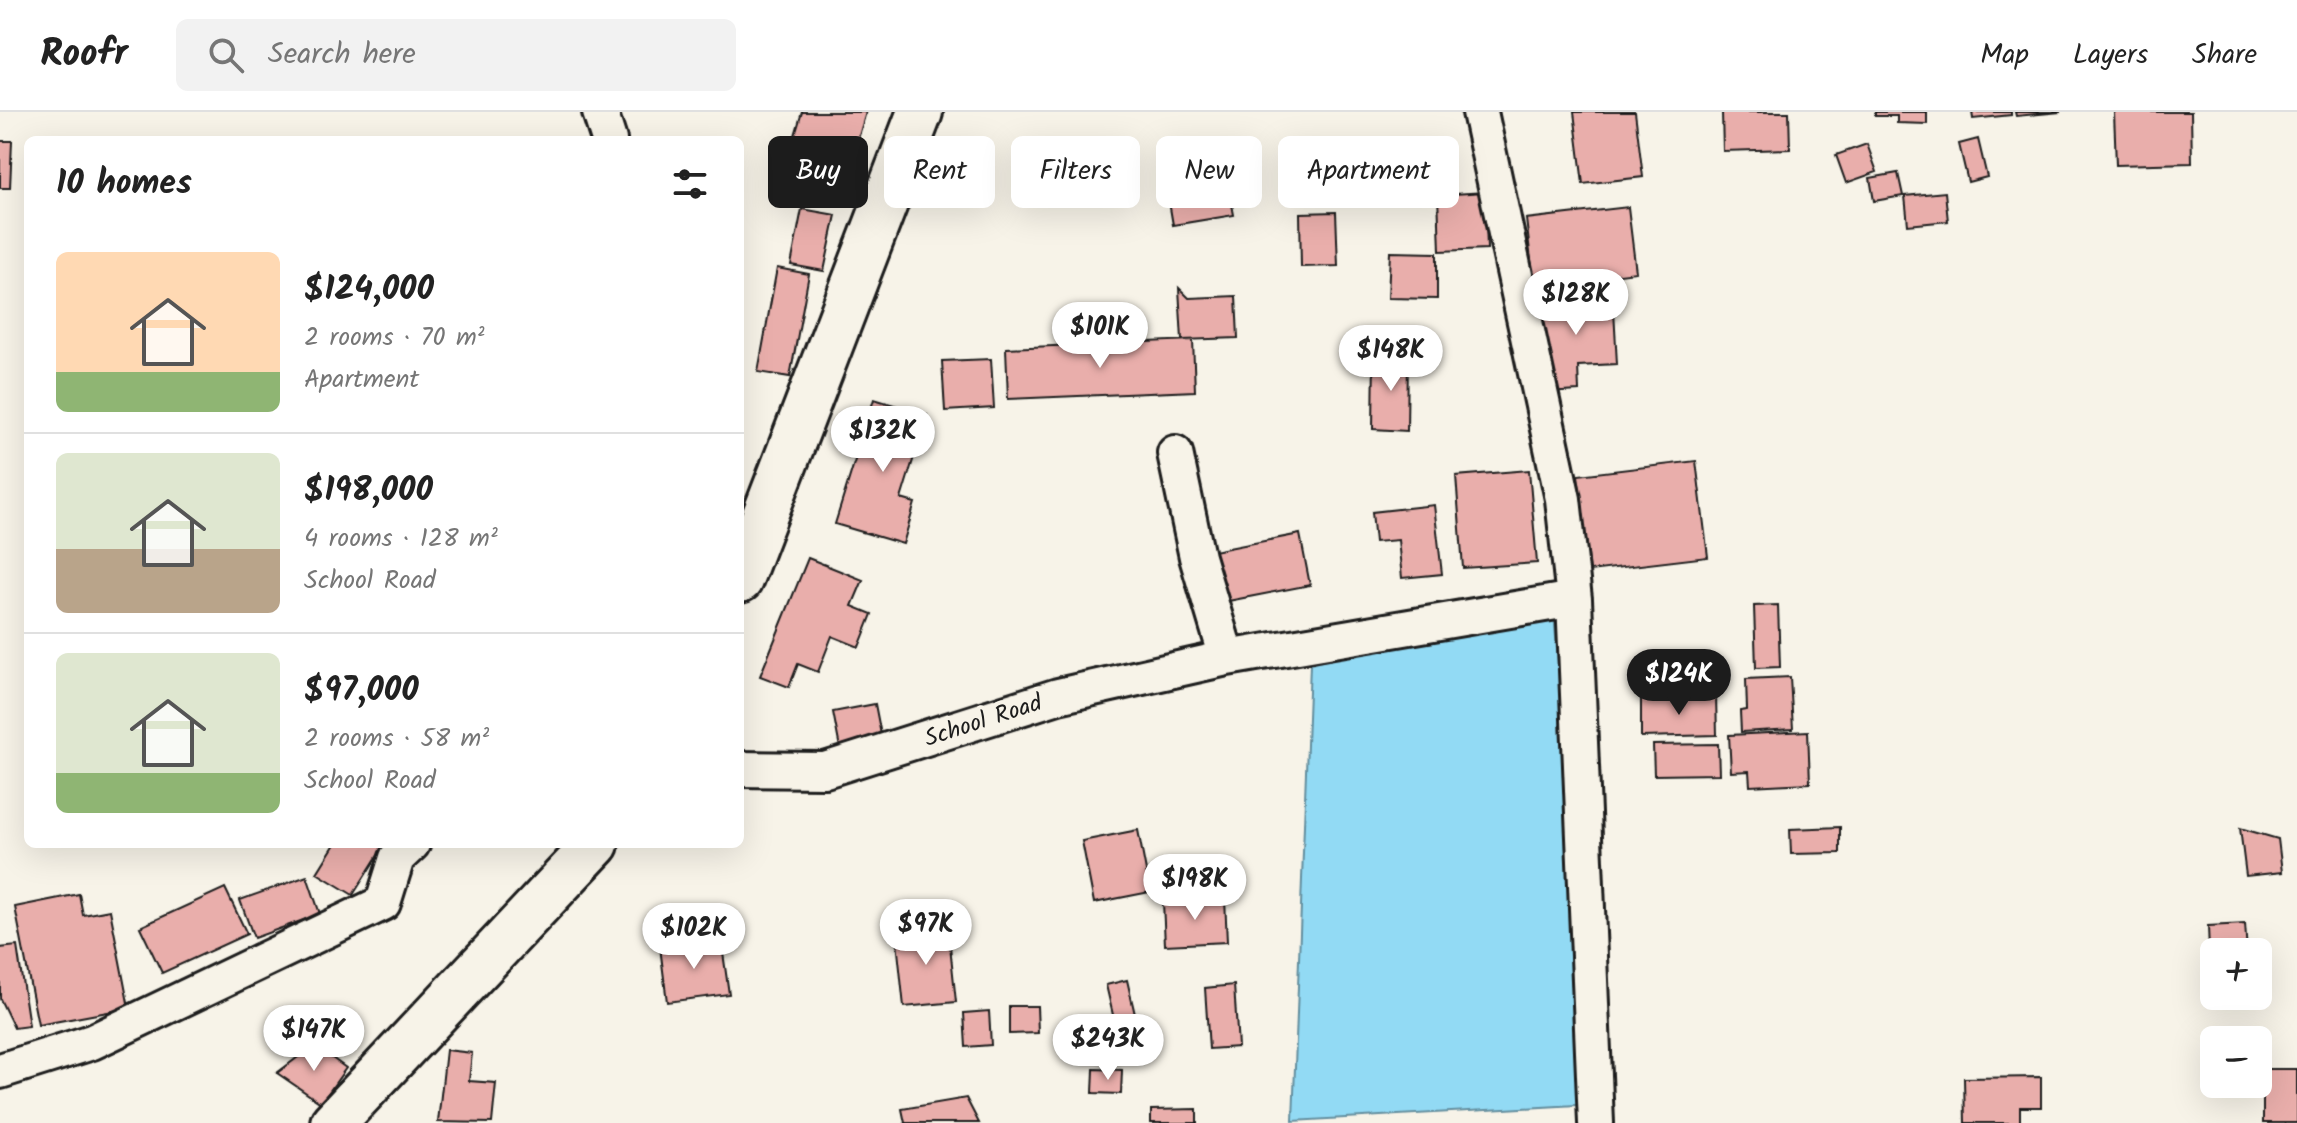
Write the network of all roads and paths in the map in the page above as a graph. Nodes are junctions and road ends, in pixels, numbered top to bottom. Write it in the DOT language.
graph roads {
  1 [pos="600,112"];
  2 [pos="920,112"];
  3 [pos="1480,112"];
  4 [pos="608,136"];
  5 [pos="1175,453"];
  6 [pos="744,570"];
  7 [pos="1574,599"];
  8 [pos="1227,658"];
  9 [pos="744,769"];
  10 [pos="408,848"];
  11 [pos="592,848"];
  12 [pos="0,1071"];
  13 [pos="333,1123"];
  14 [pos="1596,1123"];
  1 -- 4 [label="street"];
  2 -- 6 [label="main road"];
  3 -- 7 [label="street"];
  5 -- 8 [label="street"];
  7 -- 8 [label="street, School Road"];
  7 -- 14 [label="street"];
  8 -- 9 [label="street, School Road"];
  10 -- 12 [label="street"];
  11 -- 13 [label="main road"];
}
